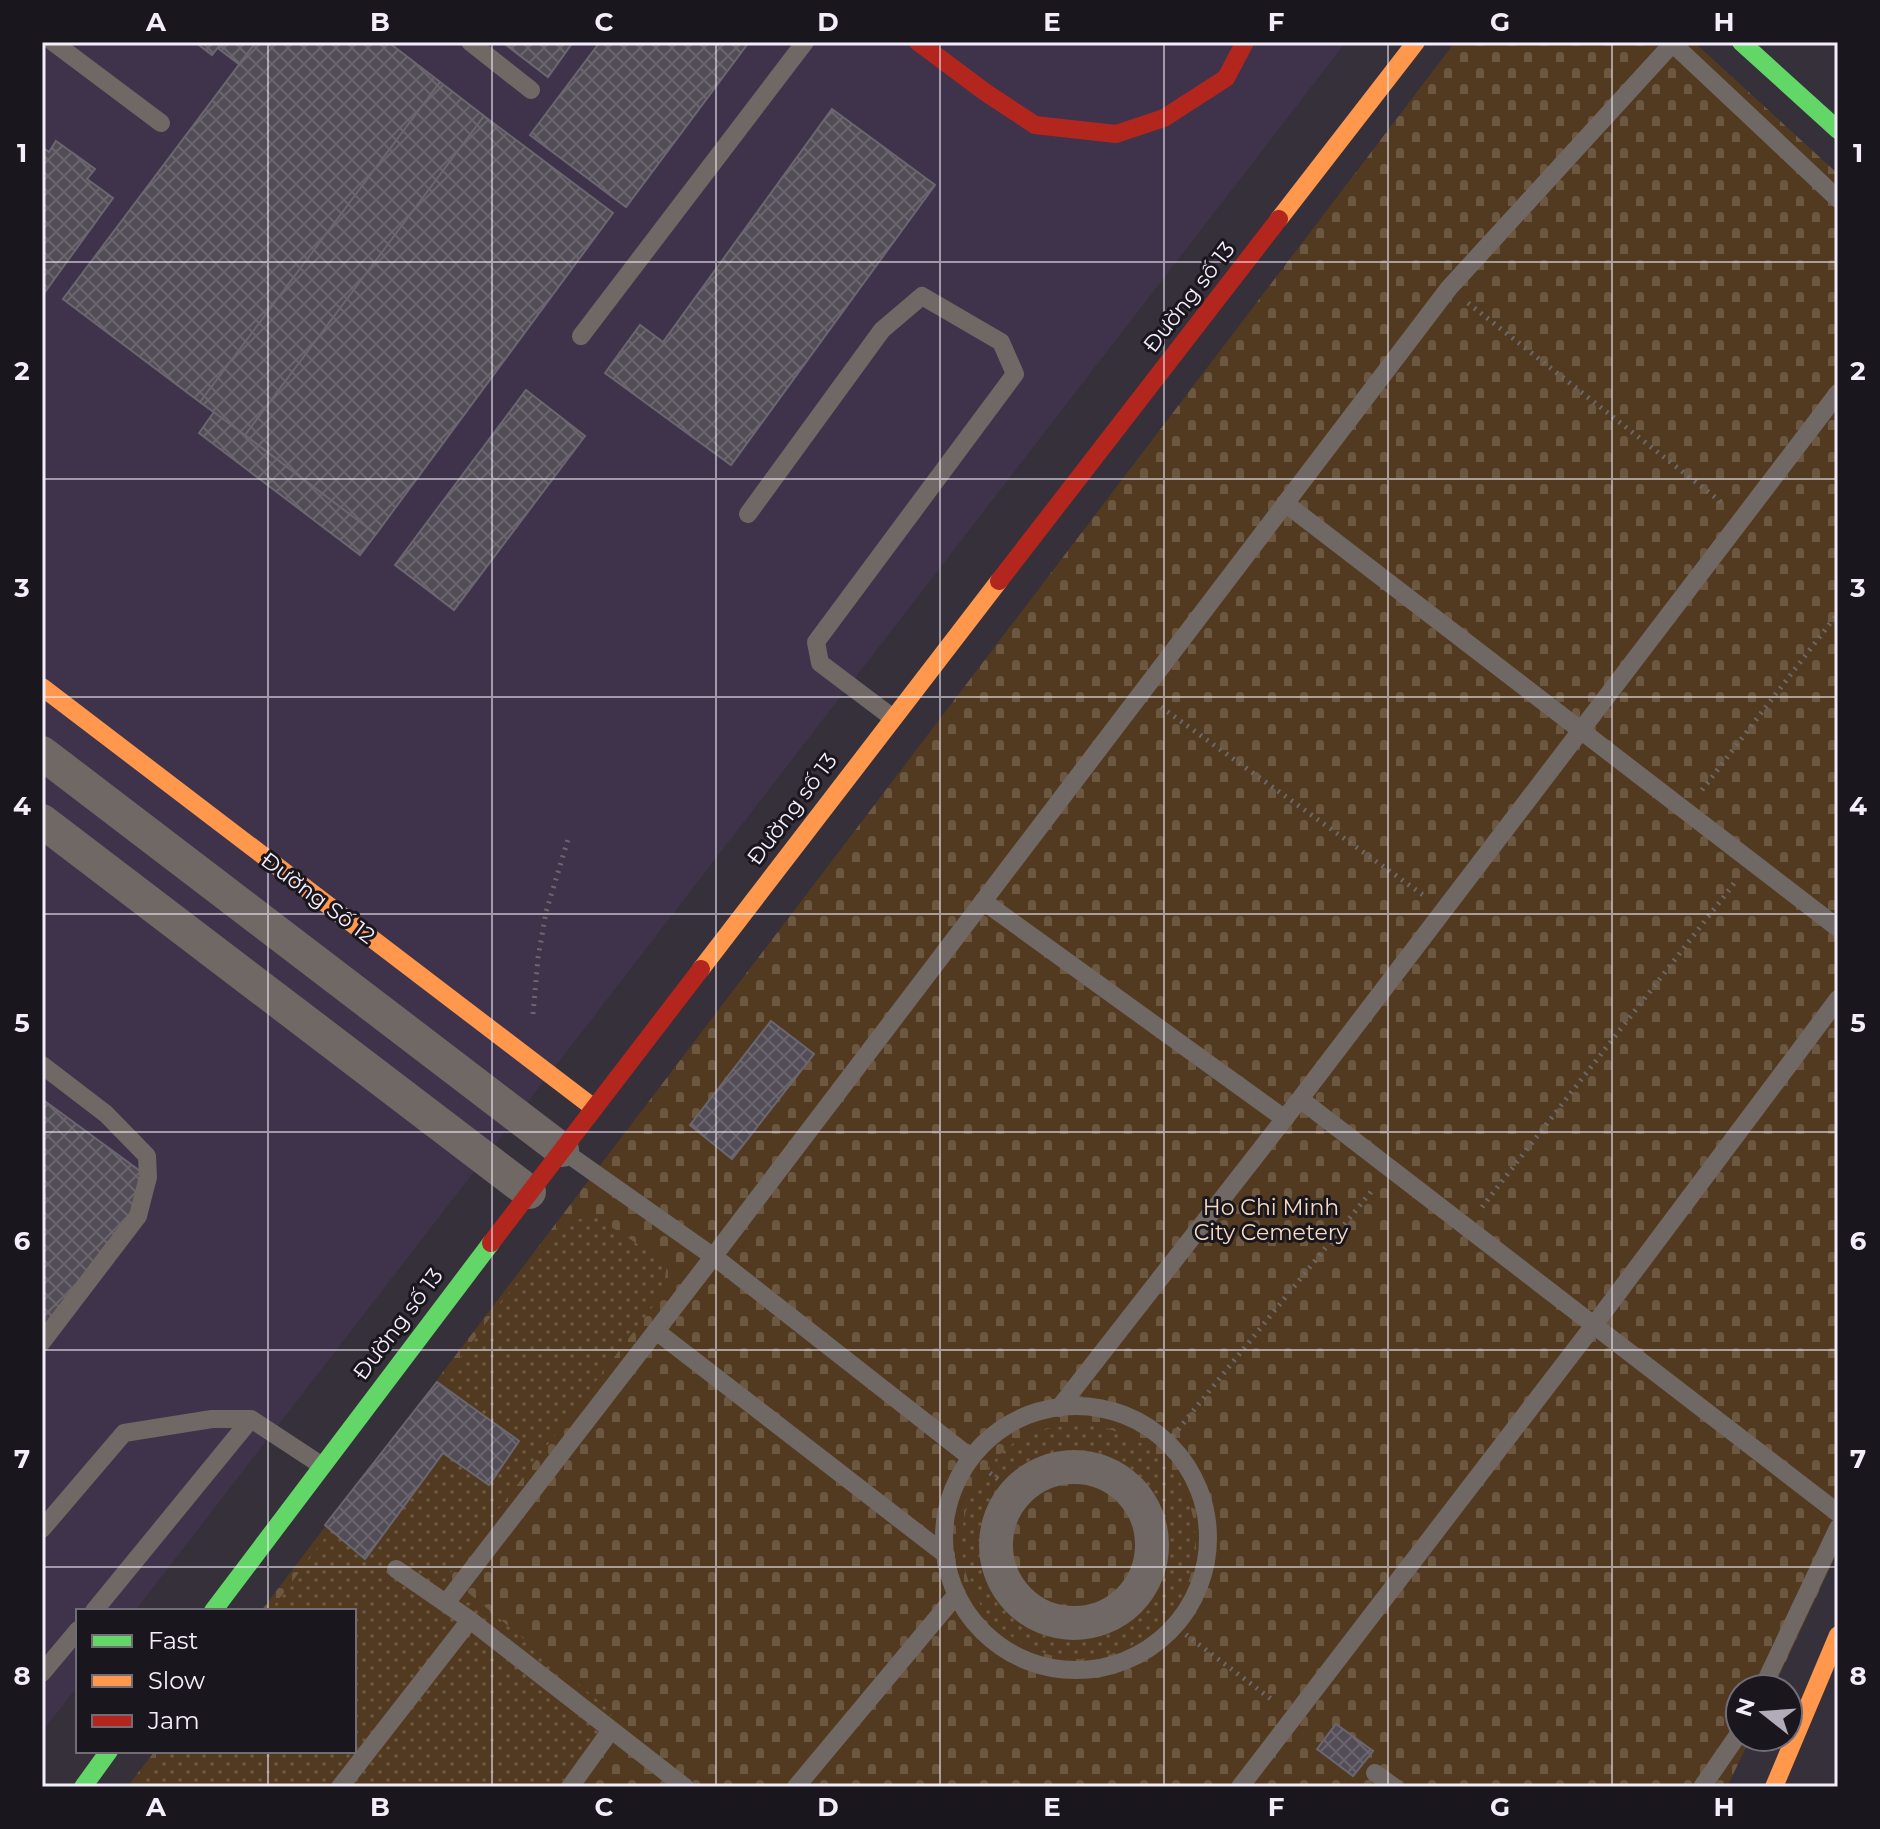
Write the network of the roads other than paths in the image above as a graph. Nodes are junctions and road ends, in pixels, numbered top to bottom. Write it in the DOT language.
graph roads {
  1 [pos="54,42"];
  2 [pos="470,42"];
  3 [pos="805,42"];
  4 [pos="918,42"];
  5 [pos="1245,42"];
  6 [pos="1416,42"];
  7 [pos="1741,42"];
  8 [pos="1672,43"];
  9 [pos="531,90"];
  10 [pos="161,123"];
  11 [pos="1838,130"];
  12 [pos="1838,199"];
  13 [pos="581,336"];
  14 [pos="1838,393"];
  15 [pos="1285,503"];
  16 [pos="748,514"];
  17 [pos="42,687"];
  18 [pos="893,718"];
  19 [pos="1581,731"];
  20 [pos="42,753"];
  21 [pos="42,821"];
  22 [pos="983,901"];
  23 [pos="1838,928"];
  24 [pos="1838,999"];
  25 [pos="42,1065"];
  26 [pos="1300,1099"];
  27 [pos="594,1108"];
  28 [pos="1285,1119"];
  29 [pos="562,1150"];
  30 [pos="529,1192"];
  31 [pos="713,1257"];
  32 [pos="1594,1325"];
  33 [pos="656,1331"];
  34 [pos="42,1342"];
  35 [pos="1059,1408"];
  36 [pos="251,1419"];
  37 [pos="970,1457"];
  38 [pos="321,1465"];
  39 [pos="1838,1513"];
  40 [pos="1838,1528"];
  41 [pos="42,1529"];
  42 [pos="946,1555"];
  43 [pos="396,1569"];
  44 [pos="1005,1583"];
  45 [pos="957,1594"];
  46 [pos="446,1603"];
  47 [pos="96,1609"];
  48 [pos="214,1609"];
  49 [pos="470,1620"];
  50 [pos="76,1632"];
  51 [pos="1838,1635"];
  52 [pos="42,1673"];
  53 [pos="1770,1673"];
  54 [pos="611,1730"];
  55 [pos="108,1753"];
  56 [pos="1725,1753"];
  57 [pos="1375,1773"];
  58 [pos="83,1787"];
  59 [pos="340,1787"];
  60 [pos="570,1787"];
  61 [pos="685,1787"];
  62 [pos="796,1787"];
  63 [pos="1240,1787"];
  64 [pos="1394,1787"];
  65 [pos="1702,1787"];
  66 [pos="1774,1787"];
  1 -- 10 [label="lane"];
  2 -- 9 [label="lane"];
  3 -- 13 [label="lane"];
  4 -- 5 [label="street"];
  6 -- 18 [label="street, Đường số 13"];
  7 -- 11 [label="street"];
  8 -- 12 [label="lane"];
  8 -- 15 [label="lane"];
  14 -- 19 [label="lane"];
  15 -- 19 [label="lane"];
  15 -- 22 [label="lane"];
  16 -- 18 [label="lane"];
  17 -- 27 [label="street, Đường Số 12"];
  18 -- 27 [label="street, Đường số 13"];
  19 -- 23 [label="lane"];
  19 -- 26 [label="lane"];
  20 -- 29 [label="street"];
  21 -- 30 [label="street"];
  22 -- 28 [label="lane"];
  22 -- 31 [label="lane"];
  24 -- 32 [label="lane"];
  25 -- 34 [label="lane"];
  26 -- 28 [label="lane"];
  26 -- 32 [label="lane"];
  27 -- 29 [label="street, Đường số 13"];
  28 -- 35 [label="lane"];
  29 -- 30 [label="street, Đường số 13"];
  29 -- 31 [label="lane"];
  30 -- 38 [label="street, Đường số 13"];
  31 -- 33 [label="lane"];
  31 -- 37 [label="lane"];
  32 -- 39 [label="lane"];
  32 -- 63 [label="lane"];
  33 -- 42 [label="lane"];
  33 -- 46 [label="lane"];
  35 -- 37 [label="lane"];
  35 -- 45 [label="lane"];
  36 -- 38 [label="lane"];
  36 -- 41 [label="lane"];
  36 -- 47 [label="lane"];
  37 -- 42 [label="lane"];
  38 -- 48 [label="street, Đường số 13"];
  40 -- 53 [label="lane"];
  42 -- 45 [label="lane"];
  43 -- 46 [label="lane"];
  44 -- 44 [label="street"];
  45 -- 62 [label="lane"];
  46 -- 49 [label="lane"];
  49 -- 54 [label="lane"];
  49 -- 59 [label="lane"];
  50 -- 52 [label="lane"];
  51 -- 66 [label="street"];
  54 -- 60 [label="lane"];
  54 -- 61 [label="lane"];
  55 -- 58 [label="street"];
  56 -- 65 [label="lane"];
  57 -- 64 [label="lane"];
}
